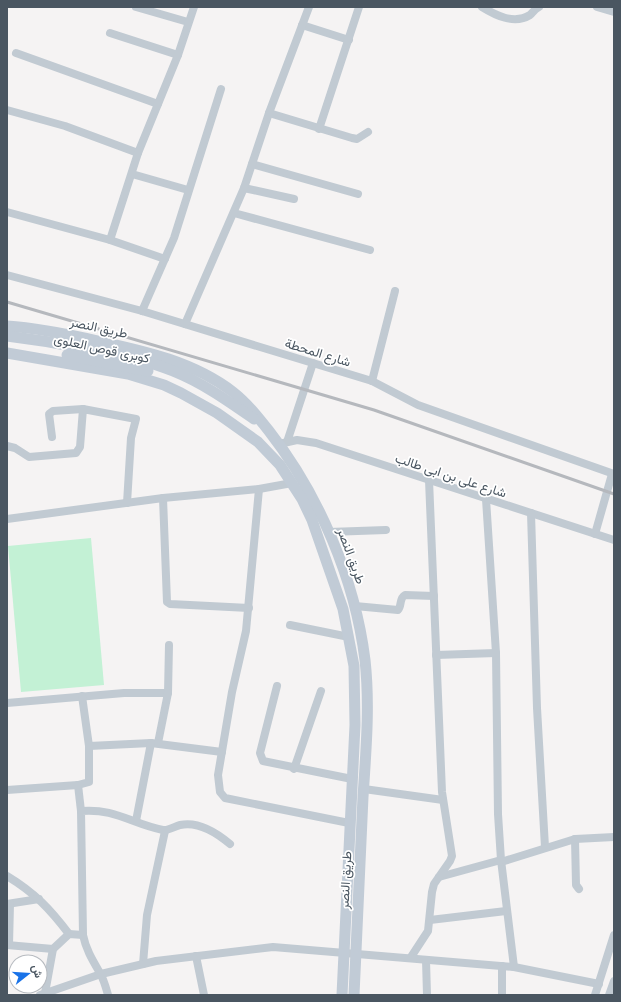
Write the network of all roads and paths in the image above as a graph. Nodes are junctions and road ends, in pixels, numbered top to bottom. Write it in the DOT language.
graph roads {
  1 [pos="136,7"];
  2 [pos="194,7"];
  3 [pos="310,7"];
  4 [pos="359,7"];
  5 [pos="482,7"];
  6 [pos="539,7"];
  7 [pos="596,7"];
  8 [pos="614,12"];
  9 [pos="188,22"];
  10 [pos="302,25"];
  11 [pos="110,33"];
  12 [pos="349,40"];
  13 [pos="16,53"];
  14 [pos="178,55"];
  15 [pos="221,89"];
  16 [pos="158,104"];
  17 [pos="7,110"];
  18 [pos="269,113"];
  19 [pos="319,129"];
  20 [pos="368,132"];
  21 [pos="138,153"];
  22 [pos="252,164"];
  23 [pos="132,174"];
  24 [pos="244,188"];
  25 [pos="188,190"];
  26 [pos="358,194"];
  27 [pos="294,199"];
  28 [pos="7,212"];
  29 [pos="234,213"];
  30 [pos="110,240"];
  31 [pos="370,250"];
  32 [pos="165,259"];
  33 [pos="7,275"];
  34 [pos="395,291"];
  35 [pos="142,311"];
  36 [pos="185,324"];
  37 [pos="7,326"];
  38 [pos="7,336"];
  39 [pos="7,346"];
  40 [pos="7,353"];
  41 [pos="314,363"];
  42 [pos="372,381"];
  43 [pos="224,404"];
  44 [pos="83,409"];
  45 [pos="266,428"];
  46 [pos="52,437"];
  47 [pos="283,443"];
  48 [pos="7,446"];
  49 [pos="613,474"];
  50 [pos="429,480"];
  51 [pos="292,483"];
  52 [pos="259,490"];
  53 [pos="162,498"];
  54 [pos="486,499"];
  55 [pos="127,502"];
  56 [pos="531,513"];
  57 [pos="7,518"];
  58 [pos="386,530"];
  59 [pos="329,532"];
  60 [pos="595,534"];
  61 [pos="614,540"];
  62 [pos="434,596"];
  63 [pos="355,606"];
  64 [pos="249,608"];
  65 [pos="290,625"];
  66 [pos="349,637"];
  67 [pos="169,645"];
  68 [pos="496,653"];
  69 [pos="436,655"];
  70 [pos="277,686"];
  71 [pos="321,691"];
  72 [pos="168,693"];
  73 [pos="82,696"];
  74 [pos="7,703"];
  75 [pos="154,743"];
  76 [pos="89,746"];
  77 [pos="222,752"];
  78 [pos="294,769"];
  79 [pos="352,780"];
  80 [pos="78,785"];
  81 [pos="364,789"];
  82 [pos="7,790"];
  83 [pos="443,800"];
  84 [pos="81,810"];
  85 [pos="136,821"];
  86 [pos="349,823"];
  87 [pos="165,831"];
  88 [pos="614,837"];
  89 [pos="575,839"];
  90 [pos="230,844"];
  91 [pos="545,847"];
  92 [pos="501,861"];
  93 [pos="7,876"];
  94 [pos="439,877"];
  95 [pos="579,889"];
  96 [pos="39,899"];
  97 [pos="9,904"];
  98 [pos="506,911"];
  99 [pos="430,920"];
  100 [pos="69,934"];
  101 [pos="83,935"];
  102 [pos="614,935"];
  103 [pos="8,945"];
  104 [pos="53,949"];
  105 [pos="343,952"];
  106 [pos="356,953"];
  107 [pos="196,956"];
  108 [pos="411,957"];
  109 [pos="426,960"];
  110 [pos="143,964"];
  111 [pos="502,966"];
  112 [pos="514,967"];
  113 [pos="48,972"];
  114 [pos="101,974"];
  115 [pos="614,981"];
  116 [pos="599,984"];
  117 [pos="66,985"];
  118 [pos="48,992"];
  119 [pos="67,995"];
  120 [pos="108,995"];
  121 [pos="204,995"];
  122 [pos="342,995"];
  123 [pos="354,995"];
  124 [pos="427,995"];
  125 [pos="502,995"];
  126 [pos="595,995"];
  127 [pos="609,995"];
  1 -- 9 [label="street"];
  2 -- 9 [label="street"];
  3 -- 10 [label="street"];
  4 -- 12 [label="street"];
  5 -- 6 [label="street"];
  7 -- 8 [label="street"];
  9 -- 14 [label="street"];
  10 -- 12 [label="street"];
  10 -- 18 [label="street"];
  11 -- 14 [label="street"];
  12 -- 19 [label="street"];
  13 -- 16 [label="street"];
  14 -- 16 [label="street"];
  15 -- 25 [label="street"];
  16 -- 21 [label="street"];
  17 -- 21 [label="street"];
  18 -- 19 [label="street"];
  18 -- 22 [label="street"];
  19 -- 20 [label="street"];
  21 -- 23 [label="street"];
  22 -- 24 [label="street"];
  22 -- 26 [label="street"];
  23 -- 25 [label="street"];
  23 -- 30 [label="street"];
  24 -- 27 [label="street"];
  24 -- 29 [label="street"];
  25 -- 32 [label="street"];
  28 -- 30 [label="street"];
  29 -- 31 [label="street"];
  29 -- 36 [label="street"];
  30 -- 32 [label="street"];
  32 -- 35 [label="street"];
  33 -- 35 [label="street, شارع المحطة"];
  34 -- 42 [label="street"];
  35 -- 36 [label="street, شارع المحطة"];
  36 -- 41 [label="street, شارع المحطة"];
  37 -- 45 [label="street, طريق النصر"];
  38 -- 43 [label="street, كوبرى قوص العلوى"];
  39 -- 43 [label="street, كوبرى قوص العلوى"];
  40 -- 51 [label="street, طريق النصر"];
  41 -- 42 [label="street, شارع المحطة"];
  41 -- 47 [label="street"];
  42 -- 49 [label="street, شارع المحطة"];
  43 -- 45 [label="street, كوبرى قوص العلوى"];
  43 -- 51 [label="street, كوبرى قوص العلوى"];
  44 -- 46 [label="street"];
  44 -- 48 [label="street"];
  44 -- 55 [label="street"];
  45 -- 47 [label="street, طريق النصر"];
  47 -- 50 [label="street, شارع على بن ابى طالب"];
  47 -- 59 [label="street, طريق النصر"];
  49 -- 60 [label="street"];
  50 -- 54 [label="street, شارع على بن ابى طالب"];
  50 -- 62 [label="street"];
  51 -- 52 [label="street"];
  51 -- 66 [label="street, طريق النصر"];
  52 -- 53 [label="street"];
  52 -- 64 [label="street"];
  53 -- 55 [label="street"];
  53 -- 64 [label="street"];
  54 -- 56 [label="street, شارع على بن ابى طالب"];
  54 -- 68 [label="street"];
  55 -- 57 [label="street"];
  56 -- 60 [label="street, شارع على بن ابى طالب"];
  56 -- 91 [label="street"];
  58 -- 59 [label="street"];
  59 -- 63 [label="street, طريق النصر"];
  60 -- 61 [label="street, شارع على بن ابى طالب"];
  62 -- 63 [label="street"];
  62 -- 69 [label="street"];
  63 -- 81 [label="street, طريق النصر"];
  64 -- 77 [label="street"];
  65 -- 66 [label="street"];
  66 -- 79 [label="street, طريق النصر"];
  67 -- 72 [label="street"];
  68 -- 69 [label="street"];
  68 -- 92 [label="street"];
  69 -- 83 [label="street"];
  70 -- 78 [label="street"];
  71 -- 78 [label="street"];
  72 -- 73 [label="street"];
  72 -- 75 [label="street"];
  73 -- 74 [label="street"];
  73 -- 76 [label="street"];
  75 -- 76 [label="street"];
  75 -- 77 [label="street"];
  75 -- 85 [label="street"];
  76 -- 80 [label="street"];
  77 -- 86 [label="street"];
  78 -- 79 [label="street"];
  79 -- 86 [label="street, طريق النصر"];
  80 -- 82 [label="street"];
  80 -- 84 [label="street"];
  81 -- 83 [label="street"];
  81 -- 106 [label="street, طريق النصر"];
  83 -- 94 [label="street"];
  84 -- 85 [label="street"];
  84 -- 101 [label="street"];
  85 -- 87 [label="street"];
  86 -- 105 [label="street, طريق النصر"];
  87 -- 90 [label="street"];
  87 -- 110 [label="street"];
  88 -- 89 [label="street"];
  89 -- 91 [label="street"];
  89 -- 95 [label="street"];
  91 -- 92 [label="street"];
  92 -- 94 [label="street"];
  92 -- 98 [label="street"];
  93 -- 96 [label="street"];
  94 -- 99 [label="street"];
  96 -- 97 [label="street"];
  96 -- 100 [label="street"];
  97 -- 103 [label="street"];
  98 -- 99 [label="street"];
  98 -- 112 [label="street"];
  99 -- 108 [label="street"];
  100 -- 101 [label="street"];
  100 -- 104 [label="street"];
  101 -- 114 [label="street"];
  102 -- 116 [label="street"];
  103 -- 104 [label="street"];
  104 -- 113 [label="street"];
  105 -- 106 [label="street"];
  105 -- 107 [label="street"];
  105 -- 122 [label="street, طريق النصر"];
  106 -- 108 [label="street"];
  106 -- 123 [label="street, طريق النصر"];
  107 -- 110 [label="street"];
  107 -- 121 [label="street"];
  108 -- 109 [label="street"];
  109 -- 111 [label="street"];
  109 -- 124 [label="street"];
  110 -- 114 [label="street"];
  111 -- 112 [label="street"];
  111 -- 125 [label="street"];
  112 -- 116 [label="street"];
  114 -- 117 [label="street"];
  114 -- 120 [label="street"];
  115 -- 127 [label="street"];
  116 -- 126 [label="street"];
  117 -- 118 [label="street"];
  117 -- 119 [label="street"];
}
